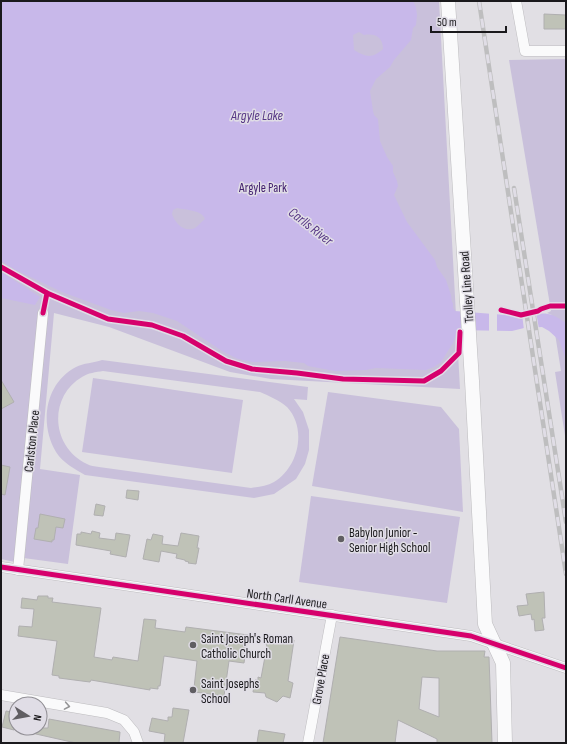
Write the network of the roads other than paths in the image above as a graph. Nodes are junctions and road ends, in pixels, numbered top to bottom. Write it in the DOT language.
graph roads {
  1 [pos="448,1"];
  2 [pos="516,1"];
  3 [pos="566,51"];
  4 [pos="43,313"];
  5 [pos="1,567"];
  6 [pos="18,570"];
  7 [pos="332,615"];
  8 [pos="494,643"];
  9 [pos="566,668"];
  10 [pos="1,694"];
  11 [pos="138,743"];
  12 [pos="308,743"];
  13 [pos="505,743"];
  1 -- 8 [label="main road, Trolley Line Road"];
  2 -- 3 [label="street"];
  4 -- 6 [label="street, Carlston Place"];
  5 -- 6 [label="street, North Carll Avenue"];
  6 -- 7 [label="street, North Carll Avenue"];
  7 -- 8 [label="street, North Carll Avenue"];
  7 -- 12 [label="street, Grove Place"];
  8 -- 9 [label="street, North Carll Avenue"];
  8 -- 13 [label="main road, Trolley Line Road"];
  10 -- 11 [label="street, one-way"];
}
